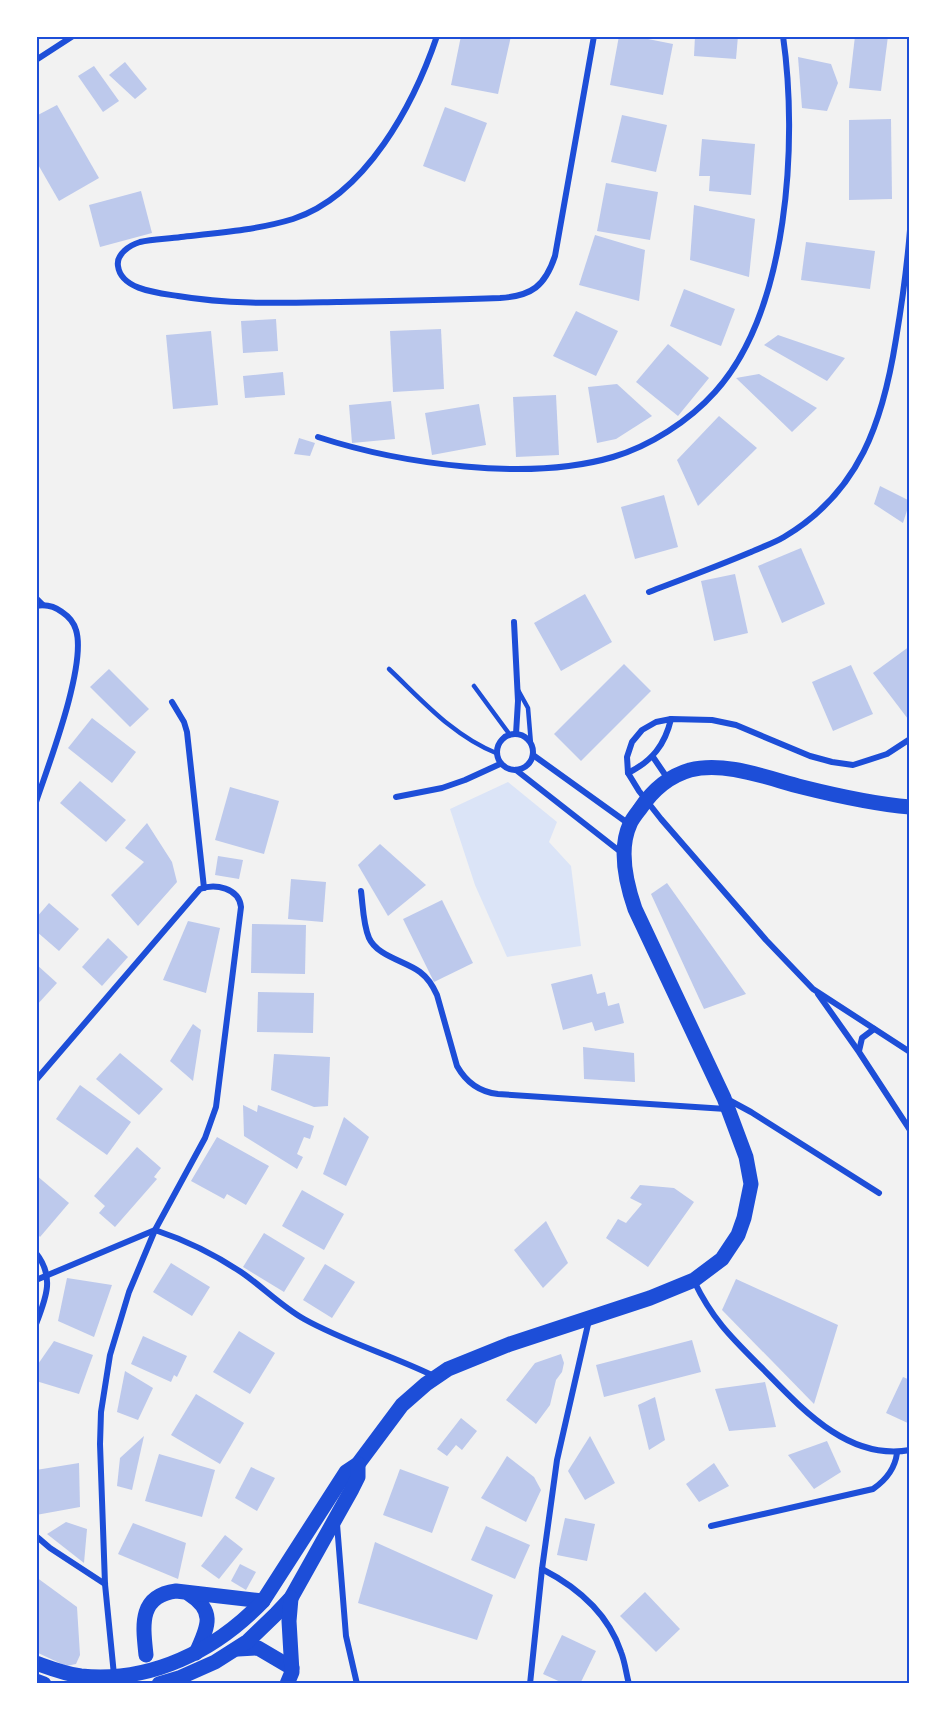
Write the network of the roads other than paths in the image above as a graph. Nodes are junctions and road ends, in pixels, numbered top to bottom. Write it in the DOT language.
graph roads {
  1 [pos="74,36"];
  2 [pos="437,36"];
  3 [pos="594,36"];
  4 [pos="783,36"];
  5 [pos="36,60"];
  6 [pos="910,230"];
  7 [pos="318,437"];
  8 [pos="650,592"];
  9 [pos="36,598"];
  10 [pos="39,605"];
  11 [pos="514,622"];
  12 [pos="389,669"];
  13 [pos="474,686"];
  14 [pos="518,690"];
  15 [pos="172,702"];
  16 [pos="671,719"];
  17 [pos="513,734"];
  18 [pos="910,739"];
  19 [pos="531,744"];
  20 [pos="496,753"];
  21 [pos="533,755"];
  22 [pos="653,757"];
  23 [pos="500,764"];
  24 [pos="516,771"];
  25 [pos="628,773"];
  26 [pos="669,779"];
  27 [pos="396,796"];
  28 [pos="646,798"];
  29 [pos="36,802"];
  30 [pos="910,807"];
  31 [pos="630,824"];
  32 [pos="625,855"];
  33 [pos="204,888"];
  34 [pos="361,891"];
  35 [pos="813,988"];
  36 [pos="874,1029"];
  37 [pos="859,1052"];
  38 [pos="910,1052"];
  39 [pos="36,1080"];
  40 [pos="727,1103"];
  41 [pos="910,1130"];
  42 [pos="879,1193"];
  43 [pos="154,1230"];
  44 [pos="36,1253"];
  45 [pos="48,1276"];
  46 [pos="36,1280"];
  47 [pos="694,1280"];
  48 [pos="589,1317"];
  49 [pos="36,1324"];
  50 [pos="436,1377"];
  51 [pos="910,1450"];
  52 [pos="897,1453"];
  53 [pos="358,1464"];
  54 [pos="336,1520"];
  55 [pos="711,1526"];
  56 [pos="36,1536"];
  57 [pos="542,1569"];
  58 [pos="105,1584"];
  59 [pos="189,1594"];
  60 [pos="291,1599"];
  61 [pos="262,1601"];
  62 [pos="236,1650"];
  63 [pos="196,1653"];
  64 [pos="146,1655"];
  65 [pos="36,1663"];
  66 [pos="292,1668"];
  67 [pos="114,1676"];
  68 [pos="36,1681"];
  69 [pos="44,1684"];
  70 [pos="159,1684"];
  71 [pos="287,1684"];
  72 [pos="357,1684"];
  73 [pos="530,1684"];
  74 [pos="629,1684"];
  1 -- 5 [label="street"];
  2 -- 3 [label="street"];
  4 -- 7 [label="street"];
  6 -- 8 [label="street"];
  9 -- 10 [label="street"];
  10 -- 29 [label="street"];
  11 -- 14 [label="street"];
  12 -- 20 [label="lane"];
  13 -- 17 [label="lane"];
  14 -- 17 [label="street"];
  14 -- 19 [label="lane"];
  15 -- 33 [label="street"];
  16 -- 18 [label="street"];
  16 -- 22 [label="street"];
  16 -- 25 [label="street"];
  17 -- 19 [label="street"];
  17 -- 20 [label="street"];
  19 -- 21 [label="street"];
  20 -- 23 [label="street"];
  21 -- 24 [label="street"];
  21 -- 31 [label="street"];
  22 -- 25 [label="street"];
  22 -- 26 [label="street"];
  23 -- 24 [label="street"];
  23 -- 27 [label="street"];
  24 -- 32 [label="street"];
  25 -- 28 [label="street"];
  26 -- 28 [label="highway"];
  26 -- 30 [label="highway"];
  28 -- 31 [label="highway"];
  28 -- 35 [label="street"];
  31 -- 32 [label="highway"];
  32 -- 40 [label="highway"];
  33 -- 39 [label="street"];
  33 -- 43 [label="street"];
  34 -- 40 [label="street"];
  35 -- 36 [label="street"];
  35 -- 37 [label="street"];
  36 -- 37 [label="street"];
  36 -- 38 [label="street"];
  37 -- 41 [label="street"];
  40 -- 42 [label="street"];
  40 -- 47 [label="highway"];
  43 -- 45 [label="street"];
  43 -- 50 [label="street"];
  43 -- 58 [label="street"];
  44 -- 45 [label="street"];
  45 -- 46 [label="street"];
  45 -- 49 [label="street"];
  47 -- 48 [label="highway"];
  47 -- 52 [label="street"];
  48 -- 50 [label="highway"];
  48 -- 57 [label="street"];
  50 -- 53 [label="highway"];
  51 -- 52 [label="street"];
  52 -- 55 [label="street"];
  53 -- 54 [label="highway"];
  53 -- 61 [label="highway"];
  54 -- 60 [label="highway"];
  54 -- 72 [label="street"];
  56 -- 58 [label="street"];
  57 -- 73 [label="street"];
  57 -- 74 [label="street"];
  58 -- 67 [label="street"];
  59 -- 61 [label="highway"];
  59 -- 63 [label="highway"];
  59 -- 64 [label="highway"];
  60 -- 62 [label="highway"];
  60 -- 66 [label="highway"];
  61 -- 63 [label="highway"];
  62 -- 66 [label="highway"];
  62 -- 70 [label="highway"];
  63 -- 67 [label="highway"];
  65 -- 67 [label="highway"];
  66 -- 71 [label="highway"];
  68 -- 69 [label="highway"];
}
